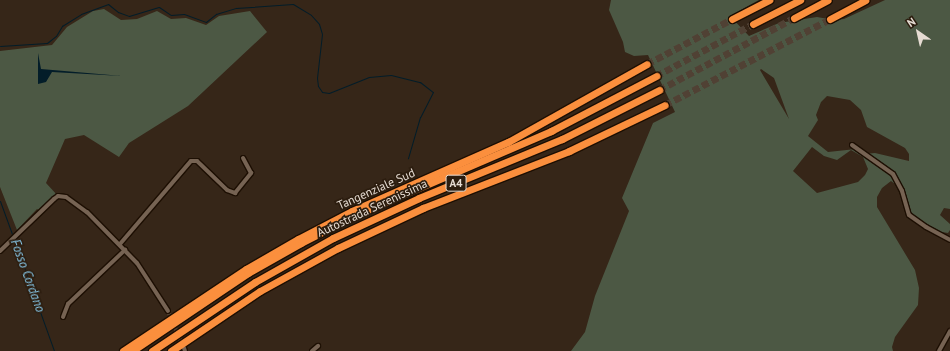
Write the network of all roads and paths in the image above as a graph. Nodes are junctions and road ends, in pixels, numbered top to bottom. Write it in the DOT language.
graph roads {
  1 [pos="769,0"];
  2 [pos="800,0"];
  3 [pos="828,0"];
  4 [pos="865,0"];
  5 [pos="794,18"];
  6 [pos="732,19"];
  7 [pos="830,19"];
  8 [pos="753,24"];
  9 [pos="647,64"];
  10 [pos="656,76"];
  11 [pos="658,90"];
  12 [pos="665,105"];
  13 [pos="852,146"];
  14 [pos="243,158"];
  15 [pos="950,240"];
  16 [pos="120,244"];
  17 [pos="125,250"];
  18 [pos="0,252"];
  19 [pos="168,311"];
  20 [pos="63,317"];
  21 [pos="950,331"];
  22 [pos="318,346"];
  23 [pos="123,351"];
  24 [pos="132,351"];
  25 [pos="152,351"];
  26 [pos="171,351"];
  27 [pos="312,351"];
  28 [pos="939,351"];
  1 -- 6 [label="highway"];
  2 -- 8 [label="highway"];
  3 -- 5 [label="highway"];
  4 -- 7 [label="highway"];
  9 -- 23 [label="highway, Tangenziale Sud"];
  10 -- 24 [label="highway, Tangenziale Sud"];
  11 -- 25 [label="highway, Autostrada Serenissima / A4"];
  12 -- 26 [label="highway, Autostrada Serenissima / A4"];
  13 -- 15 [label="street"];
  14 -- 16 [label="street"];
  16 -- 17 [label="street"];
  16 -- 18 [label="street"];
  17 -- 19 [label="street"];
  17 -- 20 [label="street"];
  21 -- 28 [label="street"];
  22 -- 27 [label="street"];
}
